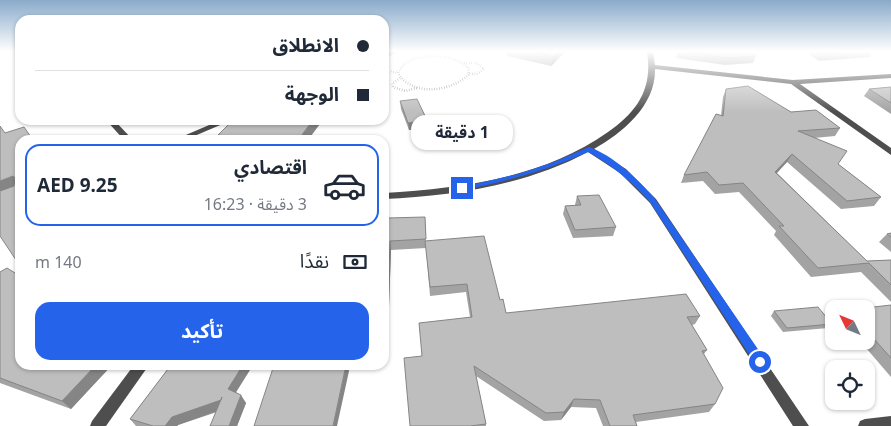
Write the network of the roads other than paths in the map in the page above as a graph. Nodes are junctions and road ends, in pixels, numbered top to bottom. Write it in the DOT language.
graph roads {
  1 [pos="652,72"];
  2 [pos="699,72"];
  3 [pos="891,76"];
  4 [pos="793,82"];
  5 [pos="115,125"];
  6 [pos="216,125"];
  7 [pos="125,135"];
  8 [pos="190,135"];
  9 [pos="589,149"];
  10 [pos="891,152"];
  11 [pos="389,196"];
  12 [pos="138,370"];
  13 [pos="891,422"];
  14 [pos="97,426"];
  15 [pos="802,426"];
  16 [pos="865,426"];
  1 -- 9 [label="street"];
  2 -- 4 [label="street"];
  3 -- 4 [label="street"];
  4 -- 10 [label="street"];
  5 -- 7 [label="street"];
  6 -- 8 [label="street"];
  9 -- 11 [label="street"];
  9 -- 15 [label="street"];
  12 -- 14 [label="street"];
  13 -- 16 [label="street"];
}
